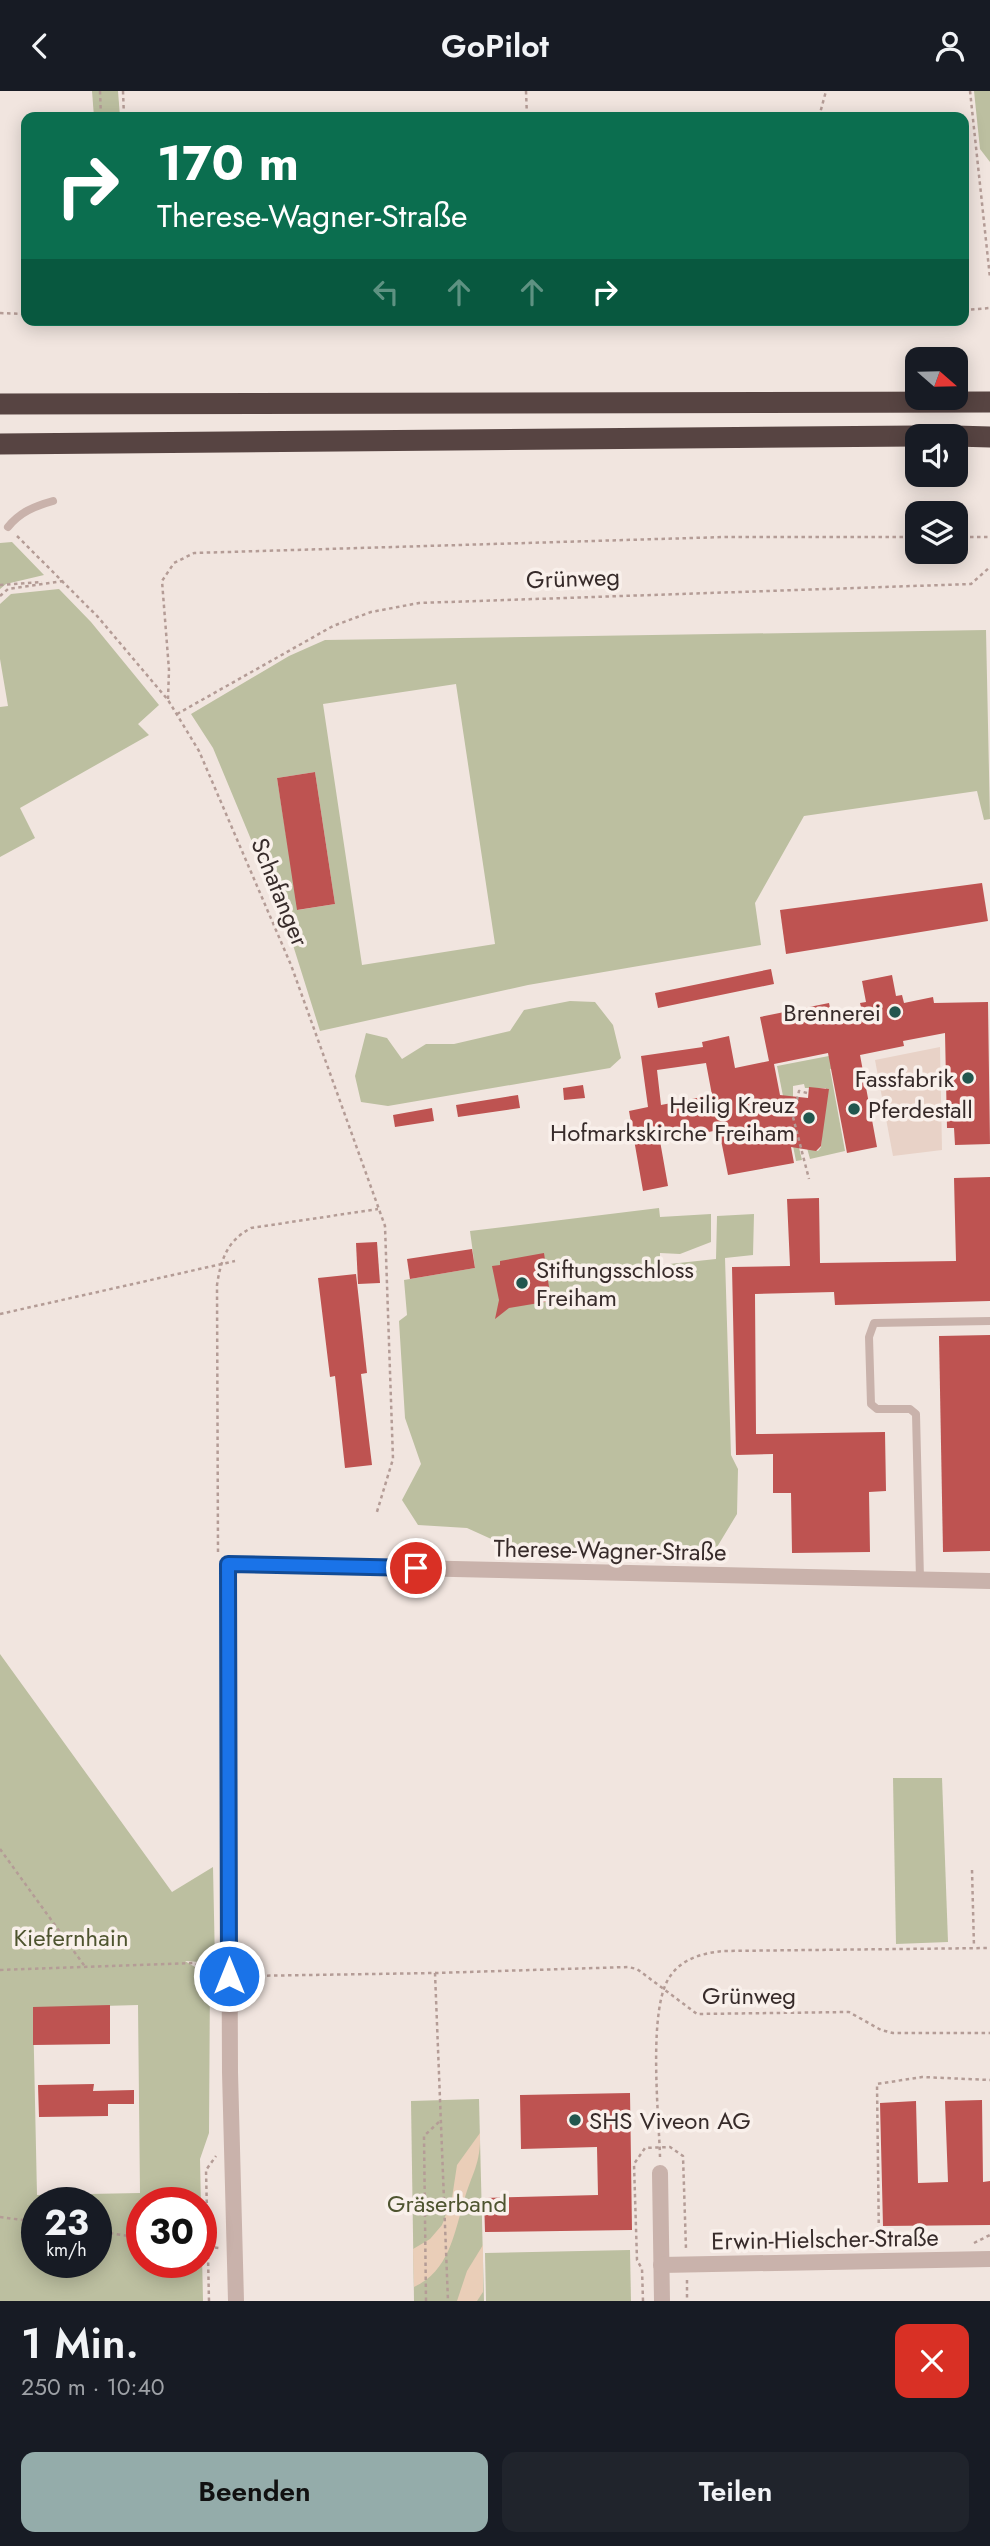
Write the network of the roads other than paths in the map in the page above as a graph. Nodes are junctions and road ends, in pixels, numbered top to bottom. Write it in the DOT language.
graph roads {
  1 [pos="990,402"];
  2 [pos="0,404"];
  3 [pos="905,436"];
  4 [pos="968,436"];
  5 [pos="990,437"];
  6 [pos="0,444"];
  7 [pos="53,501"];
  8 [pos="8,527"];
  9 [pos="990,1321"];
  10 [pos="920,1579"];
  11 [pos="990,1581"];
  12 [pos="660,2173"];
  13 [pos="990,2259"];
  14 [pos="661,2265"];
  15 [pos="236,2301"];
  16 [pos="662,2301"];
  1 -- 2 [label="highway"];
  3 -- 6 [label="highway"];
  4 -- 5 [label="highway"];
  7 -- 8 [label="lane"];
  9 -- 10 [label="lane"];
  10 -- 11 [label="street, Therese-Wagner-Straße"];
  10 -- 15 [label="street, Therese-Wagner-Straße"];
  12 -- 14 [label="street"];
  13 -- 14 [label="street, Erwin-Hielscher-Straße"];
  14 -- 16 [label="street"];
}
